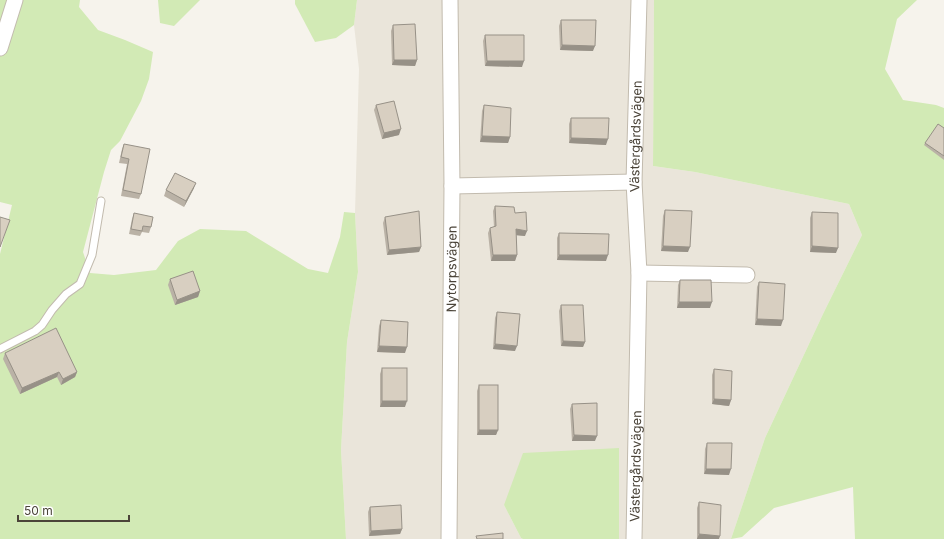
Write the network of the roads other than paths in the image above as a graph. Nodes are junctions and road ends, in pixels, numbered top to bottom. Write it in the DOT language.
graph roads {
  1 [pos="15,0"];
  2 [pos="450,0"];
  3 [pos="639,0"];
  4 [pos="0,48"];
  5 [pos="634,182"];
  6 [pos="452,186"];
  7 [pos="101,201"];
  8 [pos="639,273"];
  9 [pos="747,275"];
  10 [pos="0,349"];
  11 [pos="449,539"];
  12 [pos="634,539"];
  1 -- 4 [label="street"];
  2 -- 6 [label="street, Nytorpsvägen"];
  3 -- 5 [label="street, Västergårdsvägen"];
  5 -- 6 [label="street"];
  5 -- 8 [label="street, Västergårdsvägen"];
  6 -- 11 [label="street, Nytorpsvägen"];
  7 -- 10 [label="lane"];
  8 -- 9 [label="street"];
  8 -- 12 [label="street, Västergårdsvägen"];
}
